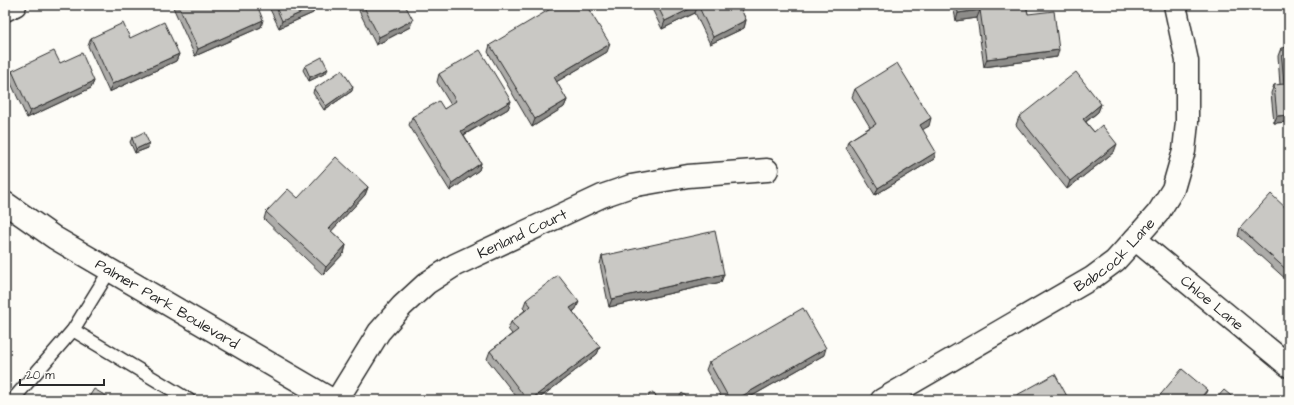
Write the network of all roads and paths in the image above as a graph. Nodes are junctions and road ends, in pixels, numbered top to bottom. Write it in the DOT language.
graph roads {
  1 [pos="15,5"];
  2 [pos="1176,5"];
  3 [pos="5,10"];
  4 [pos="767,170"];
  5 [pos="5,203"];
  6 [pos="1136,238"];
  7 [pos="110,270"];
  8 [pos="73,330"];
  9 [pos="1289,366"];
  10 [pos="14,400"];
  11 [pos="189,400"];
  12 [pos="332,400"];
  13 [pos="337,400"];
  14 [pos="882,400"];
  1 -- 3 [label="street"];
  2 -- 6 [label="street, Babcock Lane"];
  4 -- 13 [label="street, Kenland Court"];
  5 -- 7 [label="street, Palmer Park Boulevard"];
  6 -- 9 [label="street, Chloe Lane"];
  6 -- 14 [label="street, Babcock Lane"];
  7 -- 8 [label="lane"];
  7 -- 12 [label="street, Palmer Park Boulevard"];
  8 -- 10 [label="lane"];
  8 -- 11 [label="lane"];
}
